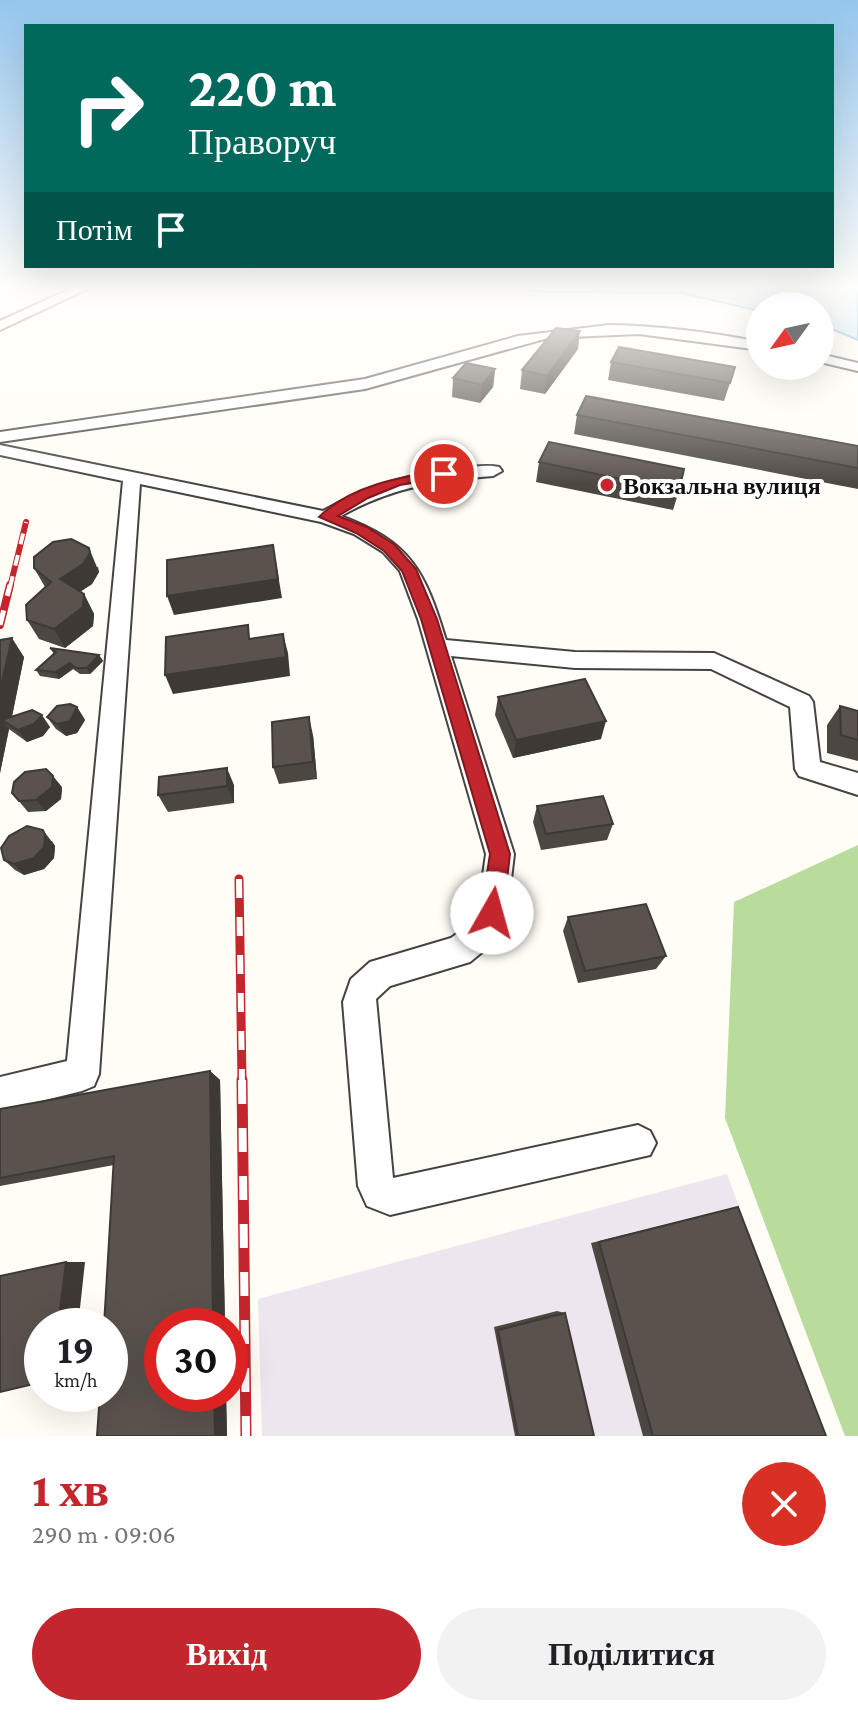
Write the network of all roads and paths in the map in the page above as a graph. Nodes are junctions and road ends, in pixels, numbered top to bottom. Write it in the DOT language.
graph roads {
  1 [pos="483,351"];
  2 [pos="834,361"];
  3 [pos="858,367"];
  4 [pos="0,437"];
  5 [pos="0,450"];
  6 [pos="493,471"];
  7 [pos="132,478"];
  8 [pos="326,517"];
  9 [pos="437,647"];
  10 [pos="858,784"];
  11 [pos="0,1094"];
  12 [pos="638,1143"];
  1 -- 4 [label="street"];
  2 -- 3 [label="street"];
  5 -- 7 [label="street"];
  6 -- 8 [label="street"];
  7 -- 8 [label="street"];
  7 -- 11 [label="street"];
  8 -- 9 [label="street"];
  9 -- 10 [label="street"];
  9 -- 12 [label="street"];
}
